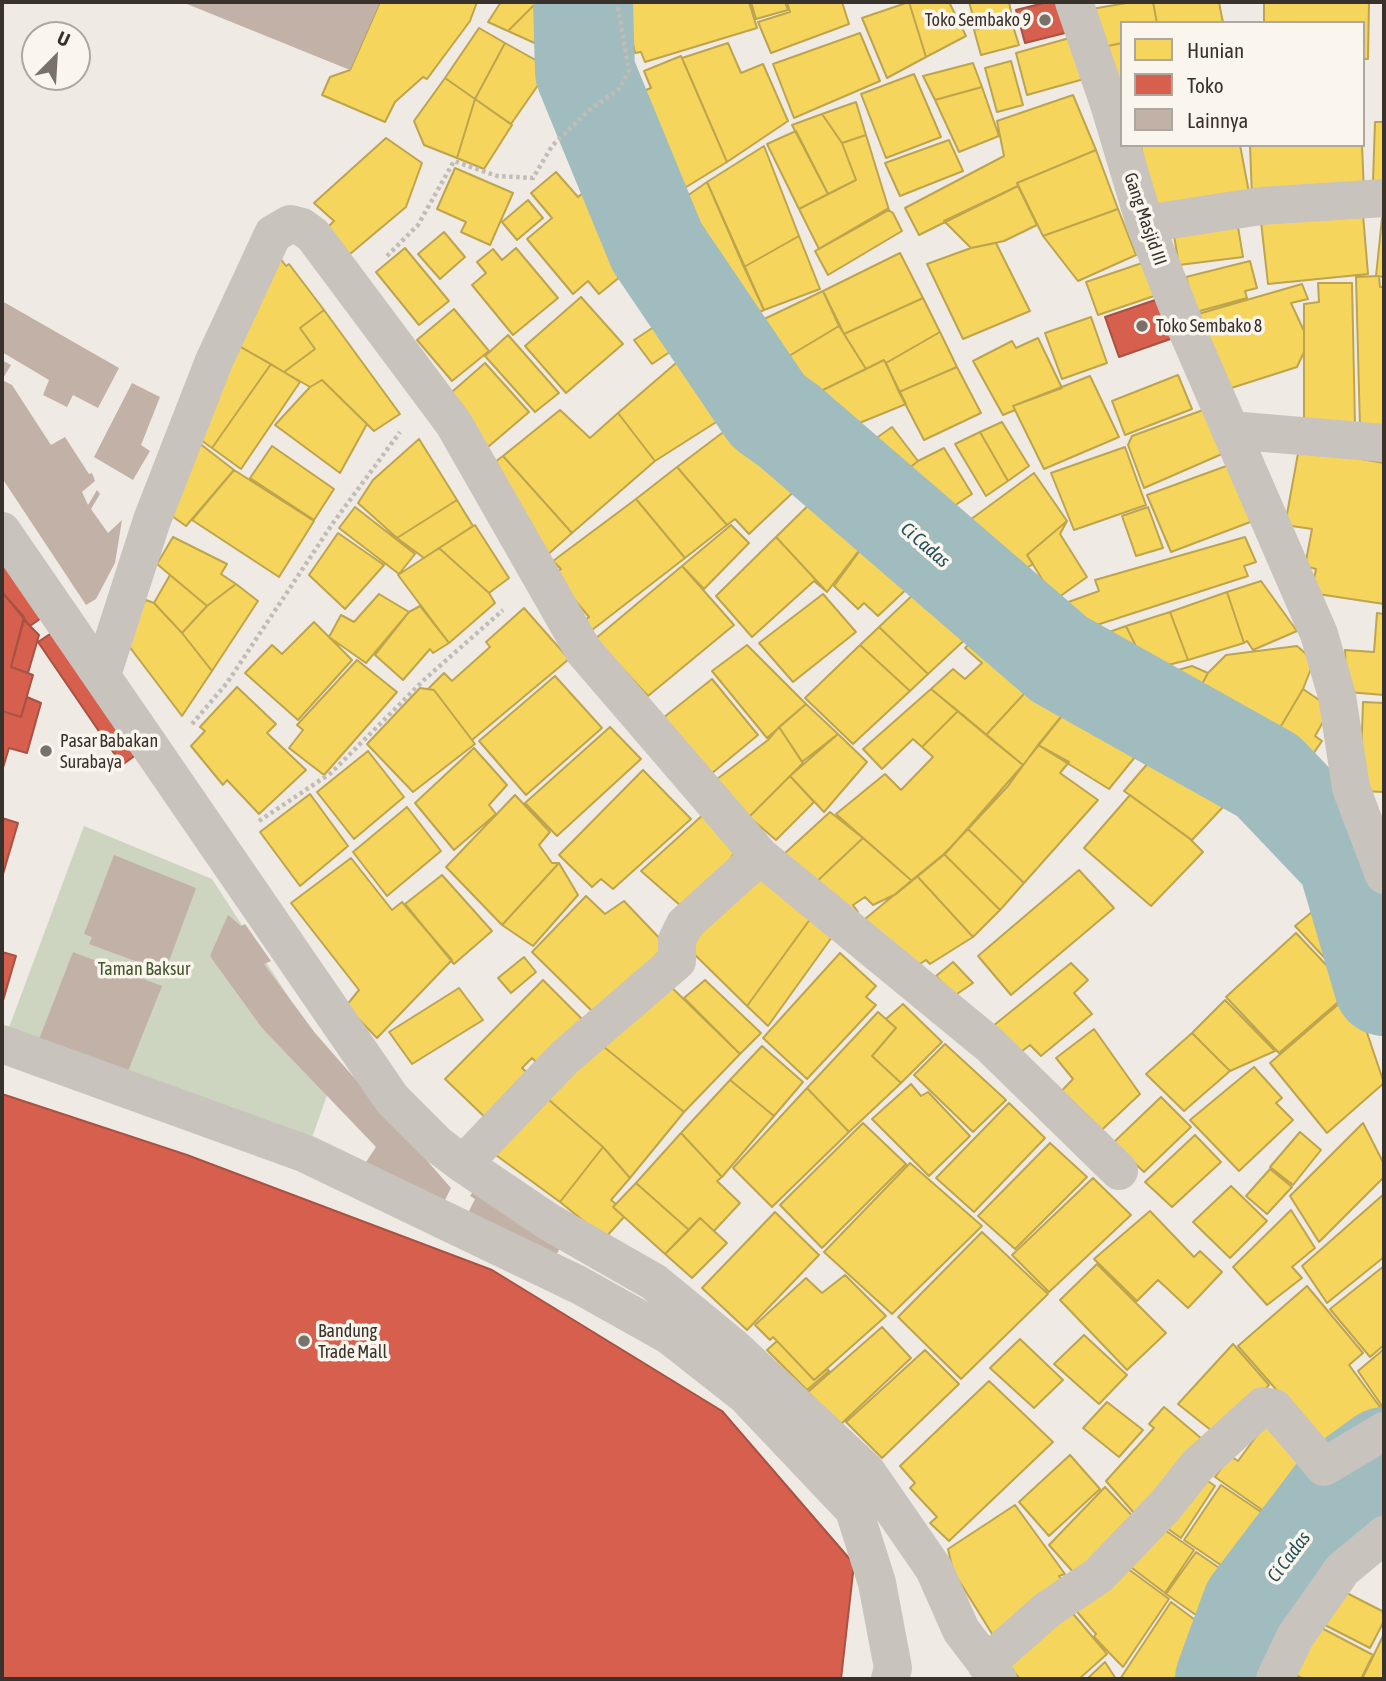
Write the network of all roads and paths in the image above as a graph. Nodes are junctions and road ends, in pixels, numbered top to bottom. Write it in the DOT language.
graph roads {
  1 [pos="617,2"];
  2 [pos="1074,2"];
  3 [pos="1120,142"];
  4 [pos="1122,147"];
  5 [pos="1384,198"];
  6 [pos="1144,224"];
  7 [pos="351,286"];
  8 [pos="430,392"];
  9 [pos="1230,430"];
  10 [pos="1384,443"];
  11 [pos="2,531"];
  12 [pos="541,576"];
  13 [pos="102,675"];
  14 [pos="161,761"];
  15 [pos="221,849"];
  16 [pos="760,856"];
  17 [pos="1384,875"];
  18 [pos="2,1044"];
  19 [pos="463,1164"];
  20 [pos="1119,1171"];
  21 [pos="1384,1430"];
  22 [pos="1384,1535"];
  23 [pos="992,1671"];
  24 [pos="890,1679"];
  25 [pos="1275,1679"];
  1 -- 7 [label="path"];
  2 -- 3 [label="street, Gang Masjid III"];
  4 -- 6 [label="street, Gang Masjid III"];
  5 -- 6 [label="street"];
  6 -- 9 [label="street, Gang Masjid III"];
  7 -- 8 [label="street"];
  7 -- 13 [label="street"];
  8 -- 12 [label="street"];
  8 -- 14 [label="path"];
  9 -- 10 [label="street"];
  9 -- 17 [label="street, Gang Masjid III"];
  11 -- 13 [label="street"];
  12 -- 15 [label="path"];
  12 -- 16 [label="street"];
  13 -- 14 [label="street"];
  14 -- 15 [label="street"];
  15 -- 19 [label="street"];
  16 -- 19 [label="street"];
  16 -- 20 [label="street"];
  18 -- 24 [label="street"];
  19 -- 23 [label="street"];
  21 -- 23 [label="street"];
  22 -- 25 [label="street"];
}
